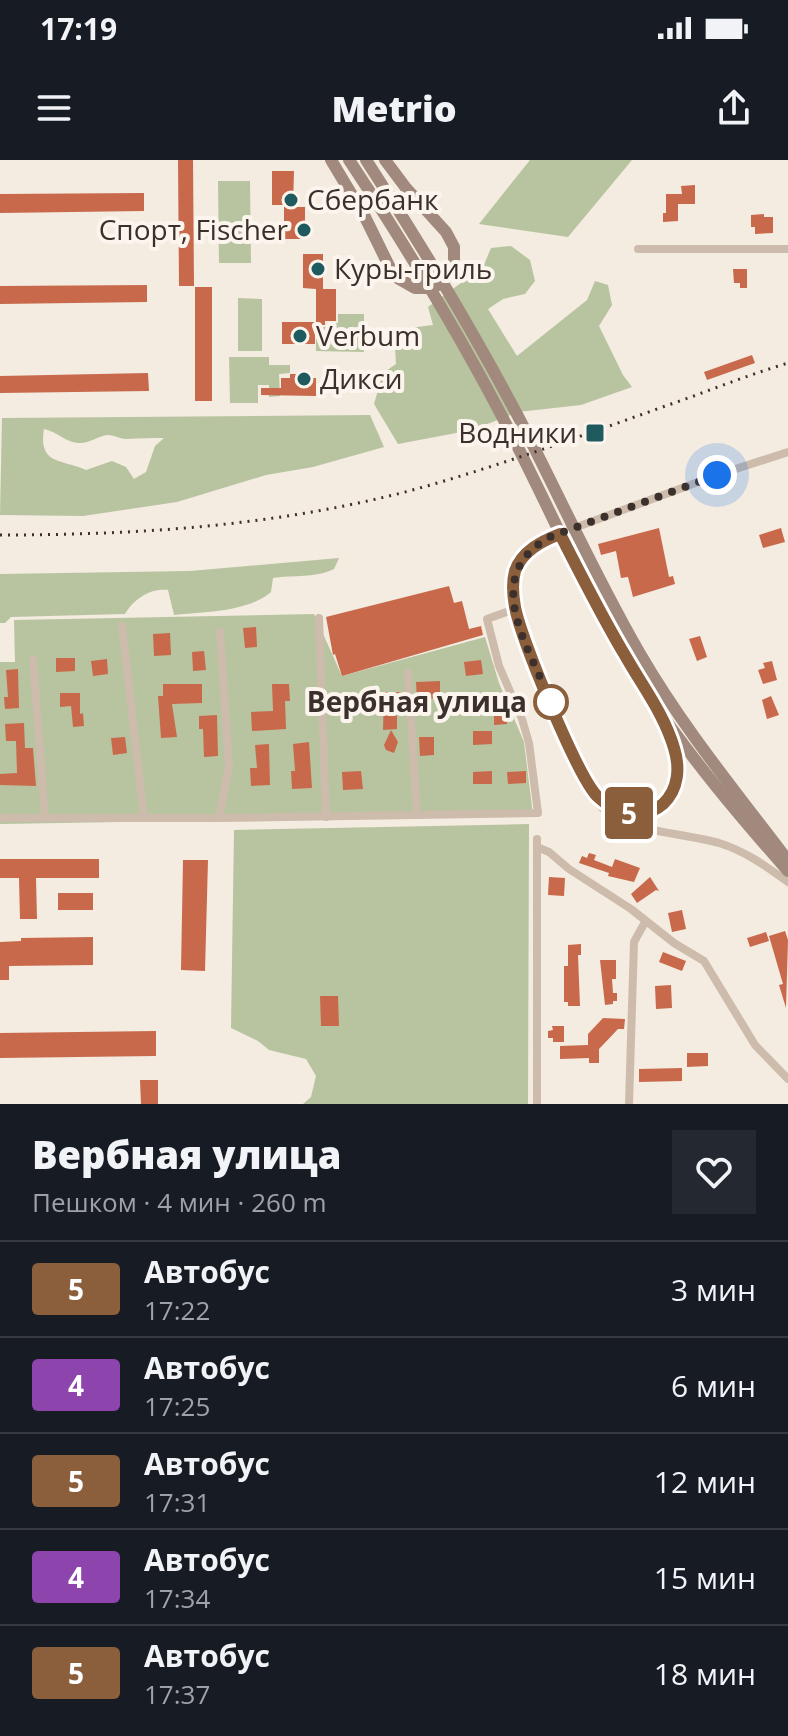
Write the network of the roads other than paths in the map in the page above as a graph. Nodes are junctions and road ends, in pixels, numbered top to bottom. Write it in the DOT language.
graph roads {
  1 [pos="331,160"];
  2 [pos="349,160"];
  3 [pos="366,160"];
  4 [pos="385,160"];
  5 [pos="638,249"];
  6 [pos="788,249"];
  7 [pos="788,452"];
  8 [pos="515,609"];
  9 [pos="319,618"];
  10 [pos="122,626"];
  11 [pos="220,632"];
  12 [pos="33,660"];
  13 [pos="408,673"];
  14 [pos="664,717"];
  15 [pos="591,788"];
  16 [pos="417,815"];
  17 [pos="326,817"];
  18 [pos="0,818"];
  19 [pos="45,818"];
  20 [pos="144,818"];
  21 [pos="219,818"];
  22 [pos="787,858"];
  23 [pos="788,871"];
  24 [pos="788,882"];
  25 [pos="645,922"];
  26 [pos="788,1079"];
  27 [pos="537,1104"];
  28 [pos="629,1104"];
  1 -- 4 [label="main road"];
  2 -- 14 [label="main road"];
  3 -- 22 [label="main road"];
  5 -- 6 [label="street"];
  7 -- 8 [label="street"];
  8 -- 15 [label="street"];
  8 -- 16 [label="street"];
  9 -- 17 [label="street"];
  10 -- 20 [label="street"];
  11 -- 21 [label="street"];
  12 -- 19 [label="street"];
  13 -- 16 [label="street"];
  14 -- 15 [label="street"];
  14 -- 23 [label="main road"];
  15 -- 24 [label="street"];
  16 -- 17 [label="street"];
  17 -- 21 [label="street"];
  18 -- 19 [label="street"];
  19 -- 20 [label="street"];
  20 -- 21 [label="street"];
  25 -- 26 [label="street"];
  25 -- 27 [label="street"];
  25 -- 28 [label="street"];
}
